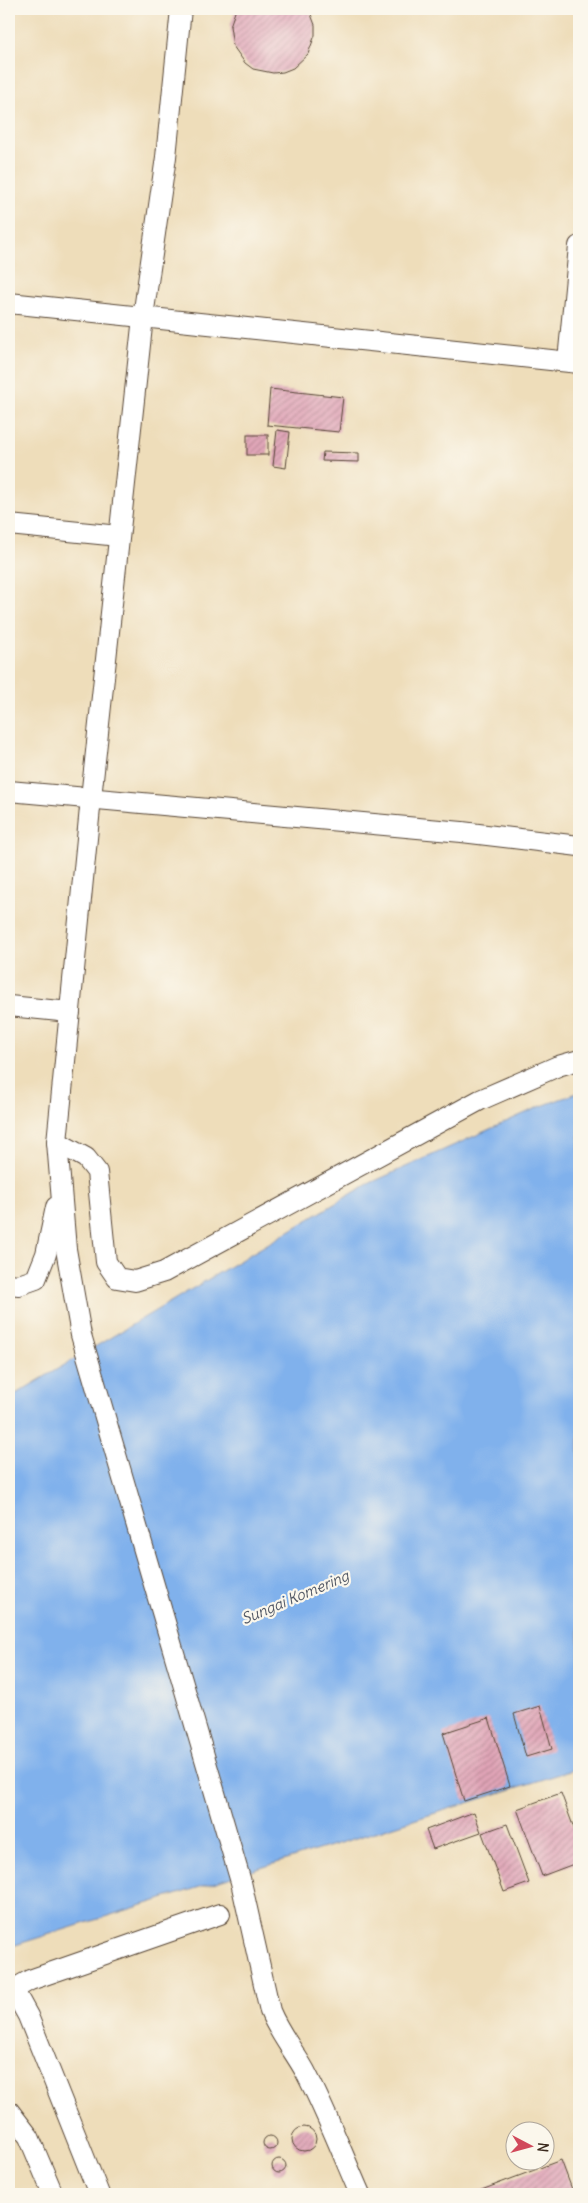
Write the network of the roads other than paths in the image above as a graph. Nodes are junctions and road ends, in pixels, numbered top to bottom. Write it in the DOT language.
graph roads {
  1 [pos="181,9"];
  2 [pos="579,246"];
  3 [pos="9,303"];
  4 [pos="143,317"];
  5 [pos="574,362"];
  6 [pos="9,525"];
  7 [pos="119,536"];
  8 [pos="9,792"];
  9 [pos="91,798"];
  10 [pos="579,846"];
  11 [pos="9,1006"];
  12 [pos="70,1012"];
  13 [pos="579,1060"];
  14 [pos="57,1142"];
  15 [pos="60,1183"];
  16 [pos="9,1284"];
  17 [pos="220,1914"];
  18 [pos="9,1993"];
  19 [pos="9,2110"];
  20 [pos="53,2194"];
  21 [pos="99,2194"];
  22 [pos="360,2194"];
  1 -- 4 [label="lane"];
  2 -- 5 [label="lane"];
  3 -- 4 [label="lane"];
  4 -- 5 [label="lane"];
  4 -- 7 [label="lane"];
  6 -- 7 [label="lane"];
  7 -- 9 [label="lane"];
  8 -- 9 [label="lane"];
  9 -- 10 [label="lane"];
  9 -- 12 [label="lane"];
  11 -- 12 [label="lane"];
  12 -- 14 [label="lane"];
  13 -- 14 [label="lane"];
  14 -- 15 [label="lane"];
  15 -- 16 [label="lane"];
  15 -- 22 [label="lane"];
  17 -- 18 [label="lane"];
  18 -- 21 [label="lane"];
  19 -- 20 [label="lane"];
}
